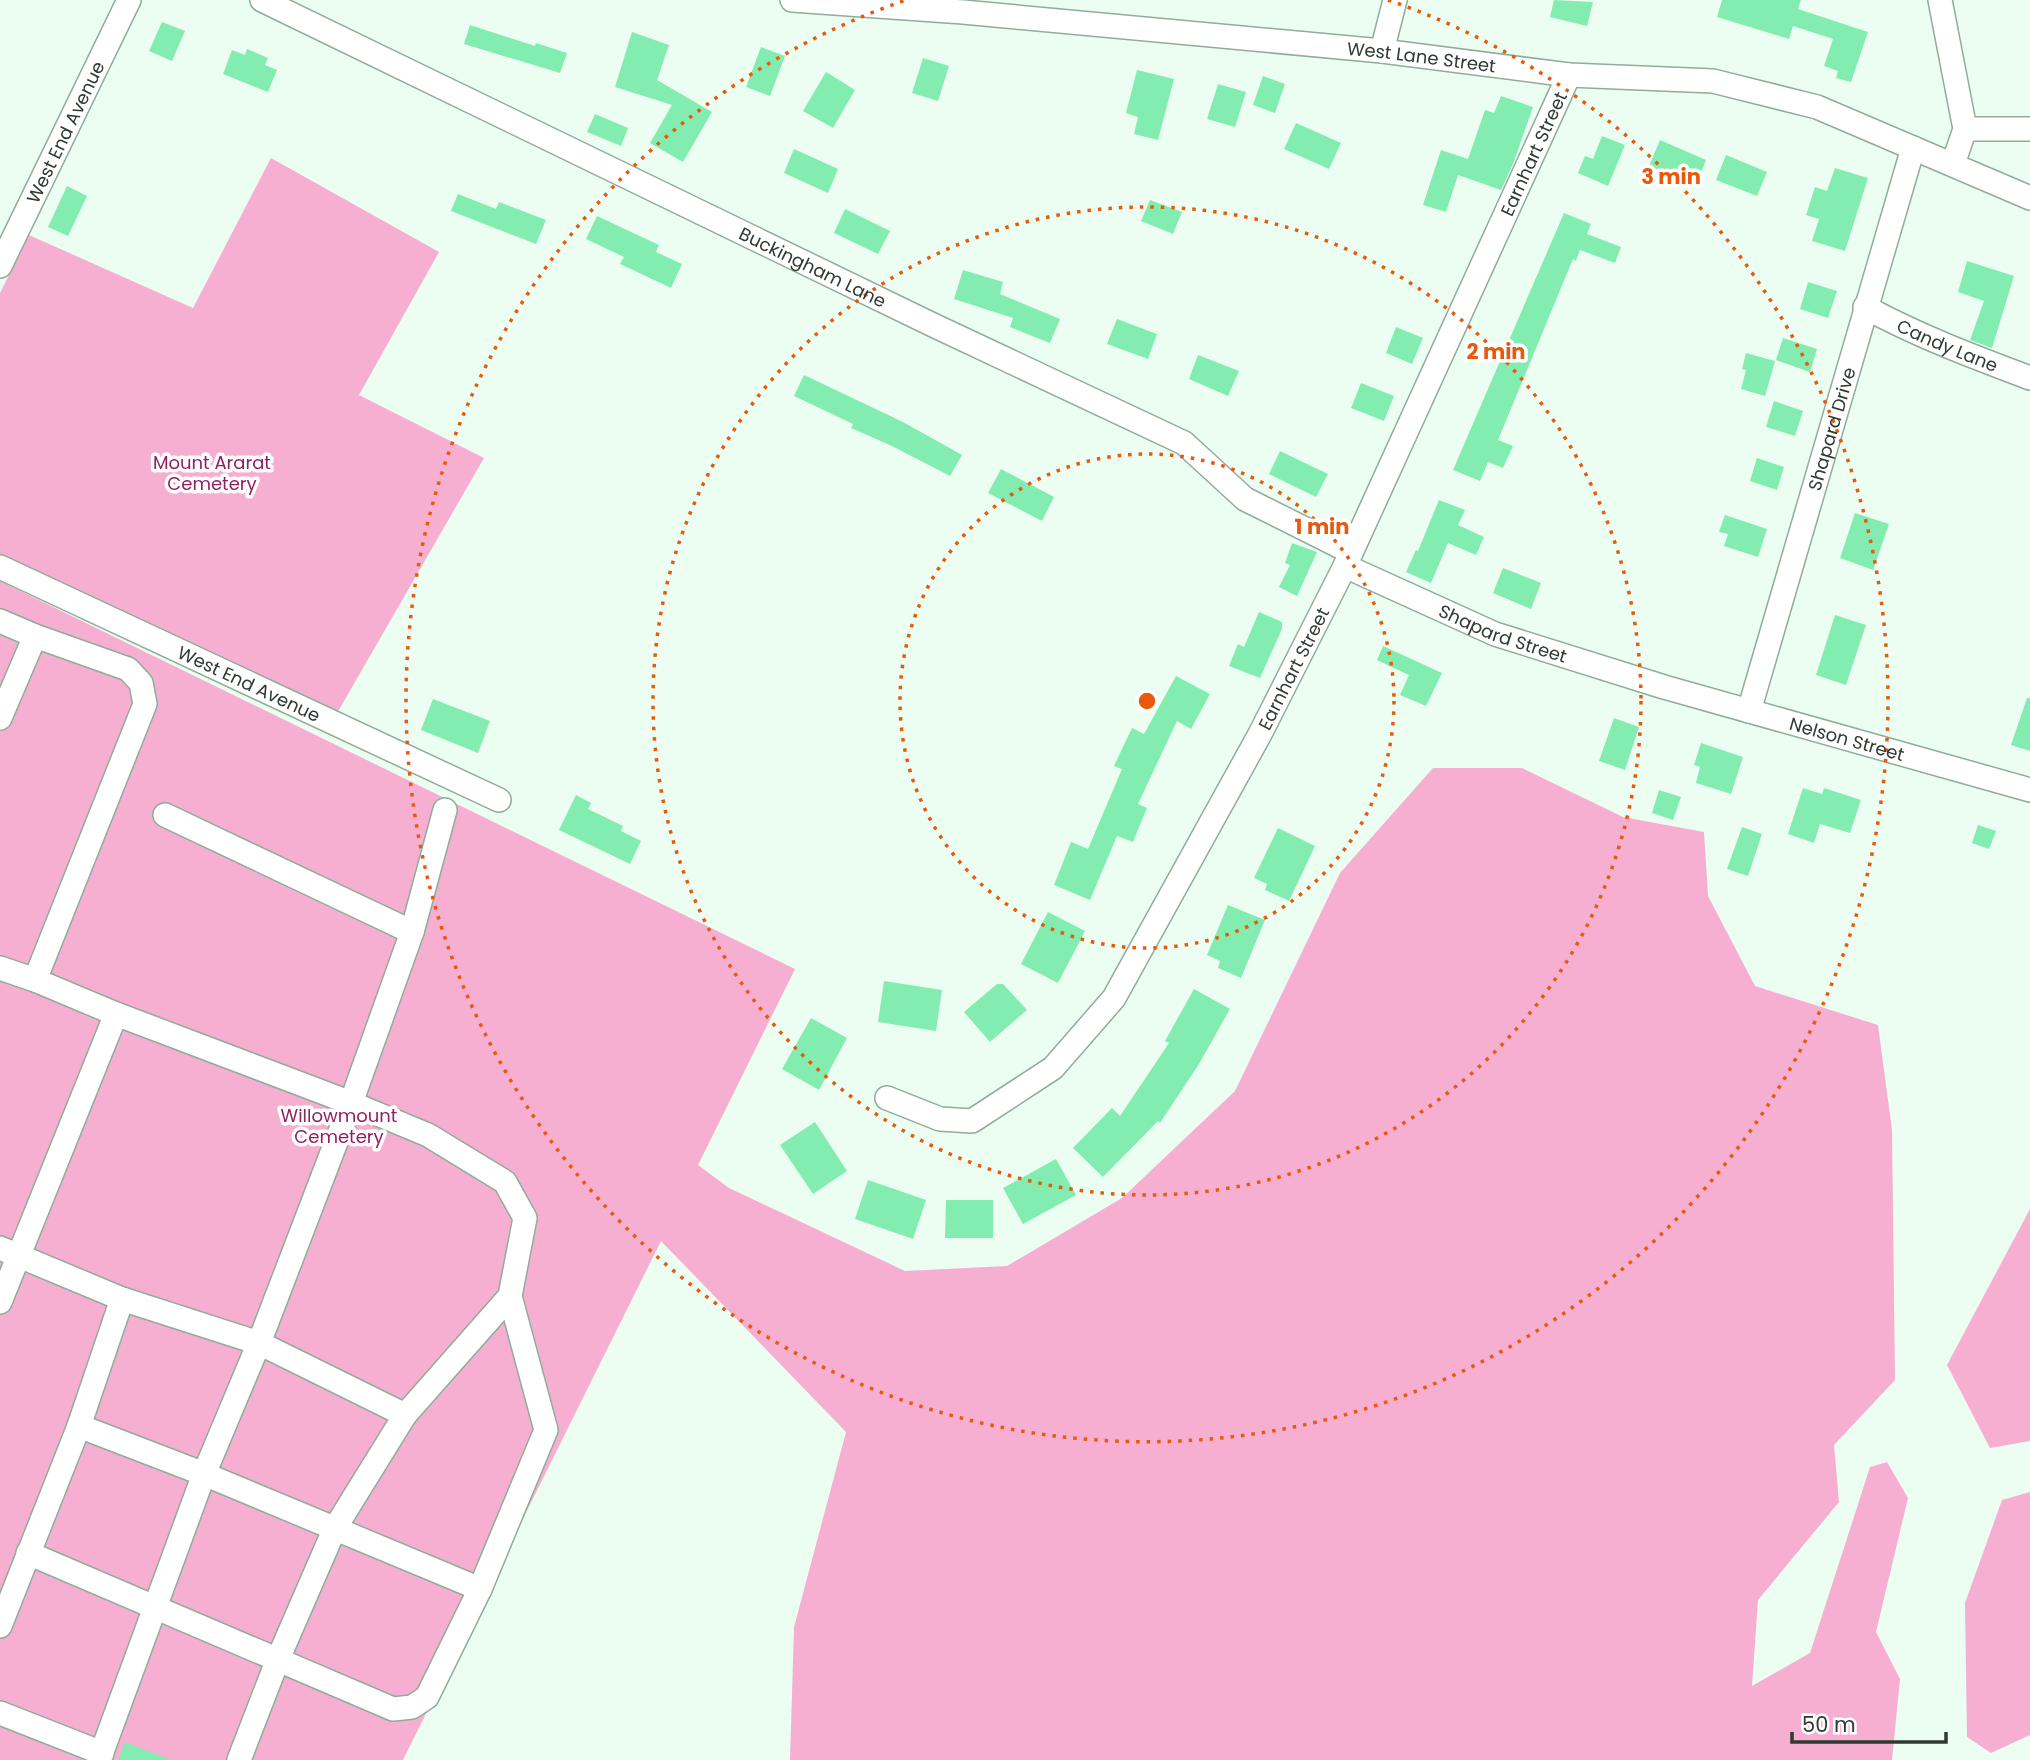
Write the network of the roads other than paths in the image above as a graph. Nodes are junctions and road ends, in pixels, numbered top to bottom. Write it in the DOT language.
graph roads {
  1 [pos="129,0"];
  2 [pos="262,0"];
  3 [pos="792,0"];
  4 [pos="1395,0"];
  5 [pos="1940,0"];
  6 [pos="965,6"];
  7 [pos="1382,51"];
  8 [pos="1569,75"];
  9 [pos="1965,129"];
  10 [pos="2030,129"];
  11 [pos="1913,148"];
  12 [pos="1953,164"];
  13 [pos="2030,198"];
  14 [pos="0,265"];
  15 [pos="1866,307"];
  16 [pos="2030,379"];
  17 [pos="1348,559"];
  18 [pos="0,567"];
  19 [pos="0,621"];
  20 [pos="35,636"];
  21 [pos="1664,687"];
  22 [pos="1749,711"];
  23 [pos="0,718"];
  24 [pos="2030,790"];
  25 [pos="499,800"];
  26 [pos="445,810"];
  27 [pos="165,815"];
  28 [pos="412,932"];
  29 [pos="0,968"];
  30 [pos="35,980"];
  31 [pos="116,1014"];
  32 [pos="887,1098"];
  33 [pos="351,1102"];
  34 [pos="9,1252"];
  35 [pos="510,1296"];
  36 [pos="122,1299"];
  37 [pos="0,1302"];
  38 [pos="259,1343"];
  39 [pos="405,1415"];
  40 [pos="79,1426"];
  41 [pos="204,1474"];
  42 [pos="335,1528"];
  43 [pos="28,1553"];
  44 [pos="480,1589"];
  45 [pos="155,1606"];
  46 [pos="0,1626"];
  47 [pos="278,1659"];
  48 [pos="0,1713"];
  49 [pos="100,1756"];
  50 [pos="239,1760"];
  1 -- 14 [label="street, West End Avenue"];
  2 -- 17 [label="street, Buckingham Lane"];
  3 -- 6 [label="street, West Lane Street"];
  4 -- 7 [label="street"];
  5 -- 9 [label="street"];
  6 -- 7 [label="street, West Lane Street"];
  7 -- 8 [label="street, West Lane Street"];
  8 -- 11 [label="street, West Lane Street"];
  8 -- 17 [label="street, Earnhart Street"];
  9 -- 10 [label="street"];
  9 -- 12 [label="street"];
  11 -- 12 [label="street, West Lane Street"];
  11 -- 15 [label="street, Shapard Drive"];
  12 -- 13 [label="street, West Lane Street"];
  15 -- 16 [label="street, Candy Lane"];
  15 -- 22 [label="street, Shapard Drive"];
  17 -- 21 [label="street, Shapard Street"];
  17 -- 32 [label="street, Earnhart Street"];
  18 -- 25 [label="street, West End Avenue"];
  19 -- 20 [label="street"];
  20 -- 23 [label="street"];
  20 -- 30 [label="street"];
  21 -- 22 [label="street, Nelson Street"];
  22 -- 24 [label="street, Nelson Street"];
  26 -- 28 [label="street"];
  27 -- 28 [label="street"];
  28 -- 33 [label="street"];
  29 -- 30 [label="street"];
  30 -- 31 [label="street"];
  31 -- 33 [label="street"];
  31 -- 34 [label="street"];
  33 -- 35 [label="street"];
  33 -- 38 [label="street"];
  34 -- 36 [label="street"];
  34 -- 37 [label="street"];
  35 -- 39 [label="street"];
  35 -- 44 [label="street"];
  36 -- 38 [label="street"];
  36 -- 40 [label="street"];
  38 -- 39 [label="street"];
  38 -- 41 [label="street"];
  39 -- 42 [label="street"];
  40 -- 41 [label="street"];
  40 -- 43 [label="street"];
  41 -- 42 [label="street"];
  41 -- 45 [label="street"];
  42 -- 44 [label="street"];
  42 -- 47 [label="street"];
  43 -- 45 [label="street"];
  43 -- 46 [label="street"];
  44 -- 47 [label="street"];
  45 -- 47 [label="street"];
  45 -- 49 [label="street"];
  47 -- 50 [label="street"];
  48 -- 49 [label="street"];
}
